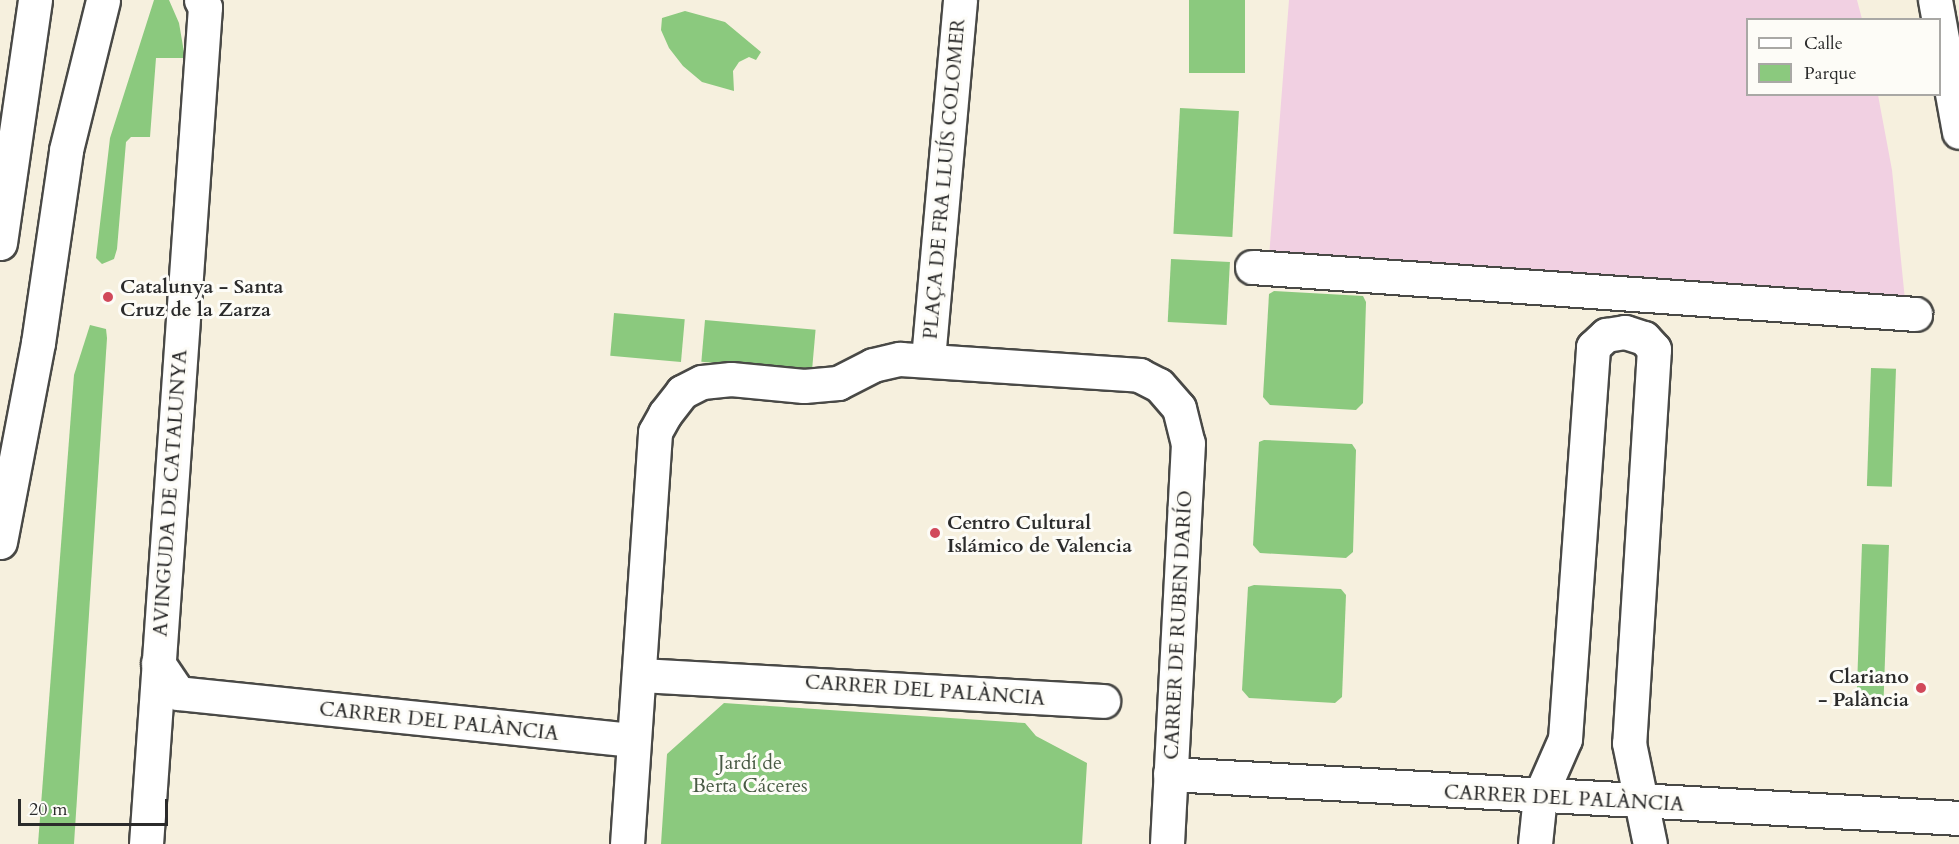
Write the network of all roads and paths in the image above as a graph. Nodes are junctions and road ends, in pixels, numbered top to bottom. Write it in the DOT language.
graph roads {
  1 [pos="34,0"];
  2 [pos="103,0"];
  3 [pos="201,0"];
  4 [pos="960,0"];
  5 [pos="1935,0"];
  6 [pos="1938,18"];
  7 [pos="1941,33"];
  8 [pos="1959,132"];
  9 [pos="0,243"];
  10 [pos="1252,267"];
  11 [pos="1915,314"];
  12 [pos="928,359"];
  13 [pos="1179,408"];
  14 [pos="0,542"];
  15 [pos="159,663"];
  16 [pos="639,675"];
  17 [pos="1103,701"];
  18 [pos="632,740"];
  19 [pos="1170,774"];
  20 [pos="1540,796"];
  21 [pos="1640,802"];
  22 [pos="1959,818"];
  23 [pos="146,844"];
  24 [pos="627,844"];
  25 [pos="1167,844"];
  26 [pos="1535,844"];
  27 [pos="1650,844"];
  1 -- 9 [label="street"];
  2 -- 14 [label="street"];
  3 -- 15 [label="street, AVINGUDA DE CATALUNYA"];
  4 -- 12 [label="street, PLAÇA DE FRA LLUÍS COLOMER"];
  5 -- 6 [label="street"];
  7 -- 8 [label="street"];
  10 -- 11 [label="street"];
  12 -- 13 [label="street, PLAÇA DE FRA LLUÍS COLOMER"];
  12 -- 16 [label="street, PLAÇA DE FRA LLUÍS COLOMER"];
  13 -- 19 [label="street, CARRER DE RUBEN DARÍO"];
  15 -- 18 [label="street, CARRER DEL PALÀNCIA"];
  15 -- 23 [label="street, AVINGUDA DE CATALUNYA"];
  16 -- 17 [label="street, CARRER DEL PALÀNCIA"];
  16 -- 18 [label="street, PLAÇA DE FRA LLUÍS COLOMER"];
  18 -- 24 [label="street"];
  19 -- 20 [label="street, CARRER DEL PALÀNCIA"];
  19 -- 25 [label="street, CARRER DE RUBEN DARÍO"];
  20 -- 21 [label="street, CARRER DEL PALÀNCIA"];
  20 -- 21 [label="street"];
  20 -- 26 [label="street"];
  21 -- 22 [label="street, CARRER DEL PALÀNCIA"];
  21 -- 27 [label="street"];
}
